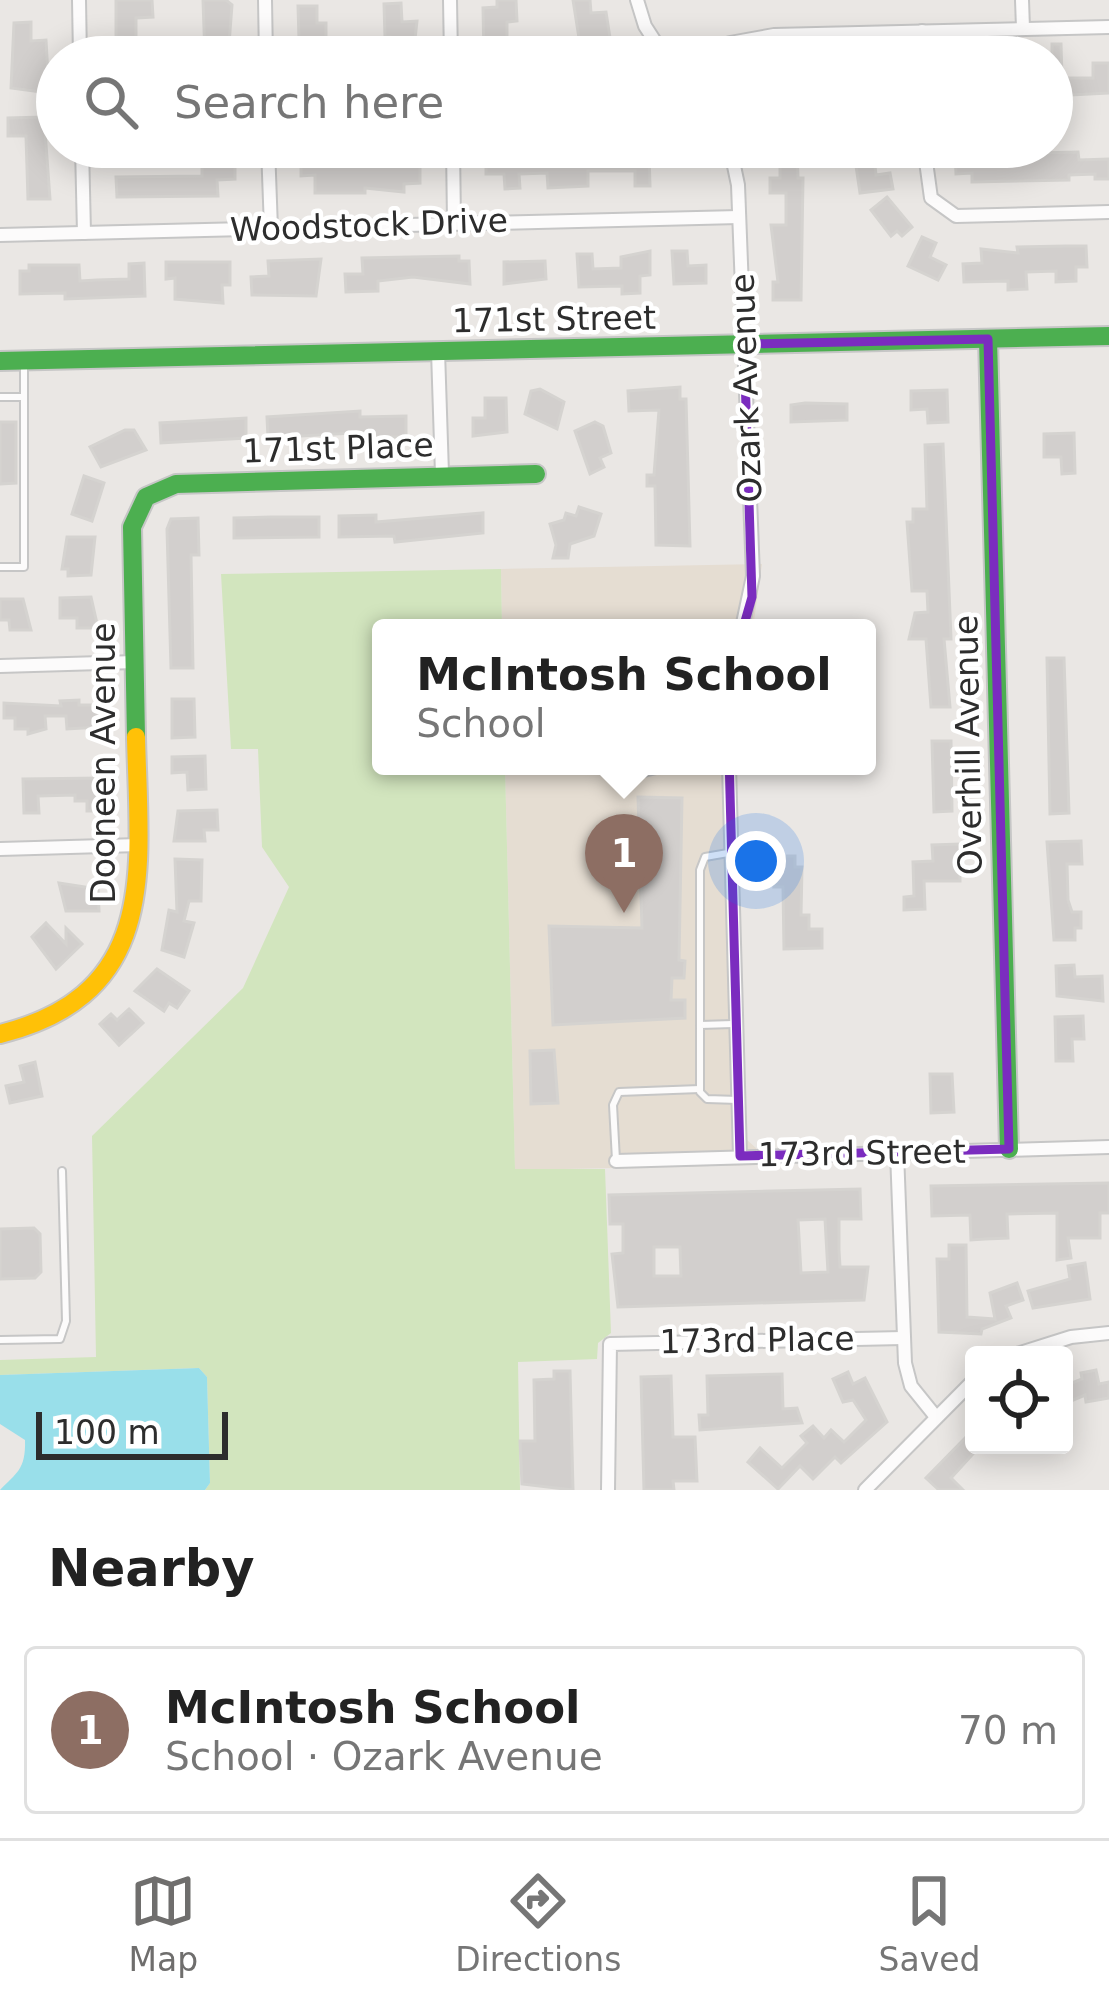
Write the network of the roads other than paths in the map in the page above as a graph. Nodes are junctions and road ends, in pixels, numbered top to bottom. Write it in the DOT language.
graph roads {
  1 [pos="79,0"];
  2 [pos="265,0"];
  3 [pos="450,0"];
  4 [pos="638,0"];
  5 [pos="1022,0"];
  6 [pos="1109,26"];
  7 [pos="1023,28"];
  8 [pos="922,31"];
  9 [pos="80,36"];
  10 [pos="266,36"];
  11 [pos="451,36"];
  12 [pos="651,36"];
  13 [pos="760,36"];
  14 [pos="922,36"];
  15 [pos="83,168"];
  16 [pos="269,168"];
  17 [pos="453,168"];
  18 [pos="733,168"];
  19 [pos="928,168"];
  20 [pos="1109,212"];
  21 [pos="739,217"];
  22 [pos="454,222"];
  23 [pos="271,229"];
  24 [pos="85,232"];
  25 [pos="0,235"];
  26 [pos="1109,336"];
  27 [pos="988,339"];
  28 [pos="745,344"];
  29 [pos="438,351"];
  30 [pos="0,361"];
  31 [pos="24,361"];
  32 [pos="0,397"];
  33 [pos="24,397"];
  34 [pos="442,474"];
  35 [pos="536,474"];
  36 [pos="146,497"];
  37 [pos="0,568"];
  38 [pos="744,619"];
  39 [pos="135,662"];
  40 [pos="0,666"];
  41 [pos="729,775"];
  42 [pos="139,845"];
  43 [pos="0,849"];
  44 [pos="732,853"];
  45 [pos="736,1024"];
  46 [pos="700,1025"];
  47 [pos="0,1034"];
  48 [pos="700,1089"];
  49 [pos="738,1100"];
  50 [pos="1109,1147"];
  51 [pos="1009,1149"];
  52 [pos="897,1152"];
  53 [pos="740,1156"];
  54 [pos="616,1161"];
  55 [pos="62,1171"];
  56 [pos="1109,1333"];
  57 [pos="903,1338"];
  58 [pos="0,1340"];
  59 [pos="1041,1346"];
  60 [pos="965,1389"];
  61 [pos="936,1417"];
  62 [pos="608,1490"];
  63 [pos="865,1490"];
  1 -- 9 [label="street"];
  2 -- 10 [label="street"];
  3 -- 11 [label="street"];
  4 -- 12 [label="street"];
  5 -- 7 [label="street"];
  6 -- 7 [label="street"];
  7 -- 8 [label="street"];
  8 -- 13 [label="street"];
  8 -- 14 [label="street"];
  15 -- 24 [label="street"];
  16 -- 23 [label="street"];
  17 -- 22 [label="street"];
  18 -- 21 [label="street, Ozark Avenue"];
  19 -- 20 [label="street"];
  21 -- 22 [label="street, Woodstock Drive"];
  21 -- 28 [label="street, Ozark Avenue"];
  22 -- 23 [label="street, Woodstock Drive"];
  23 -- 24 [label="street, Woodstock Drive"];
  24 -- 25 [label="street, Woodstock Drive"];
  26 -- 27 [label="street, 171st Street"];
  27 -- 28 [label="street, 171st Street"];
  27 -- 51 [label="street, Overhill Avenue"];
  28 -- 29 [label="street, 171st Street"];
  28 -- 38 [label="street, Ozark Avenue"];
  29 -- 31 [label="street, 171st Street"];
  29 -- 34 [label="street"];
  30 -- 31 [label="street, 171st Street"];
  31 -- 33 [label="lane"];
  32 -- 33 [label="lane"];
  33 -- 37 [label="lane"];
  34 -- 35 [label="street, 171st Place"];
  34 -- 36 [label="street, 171st Place"];
  36 -- 39 [label="street, Dooneen Avenue"];
  39 -- 40 [label="street"];
  39 -- 42 [label="street, Dooneen Avenue"];
  41 -- 44 [label="street"];
  42 -- 43 [label="street"];
  42 -- 47 [label="street, Dooneen Avenue"];
  44 -- 45 [label="street"];
  44 -- 46 [label="lane"];
  45 -- 46 [label="lane"];
  45 -- 49 [label="street"];
  46 -- 48 [label="lane"];
  48 -- 49 [label="lane"];
  48 -- 54 [label="lane"];
  49 -- 53 [label="street"];
  50 -- 51 [label="street, 173rd Street"];
  51 -- 52 [label="street, 173rd Street"];
  52 -- 53 [label="street, 173rd Street"];
  52 -- 57 [label="street"];
  53 -- 54 [label="street, 173rd Street"];
  55 -- 58 [label="lane"];
  56 -- 59 [label="street"];
  57 -- 61 [label="street"];
  57 -- 62 [label="street, 173rd Place"];
  60 -- 61 [label="street"];
  61 -- 63 [label="street"];
}
